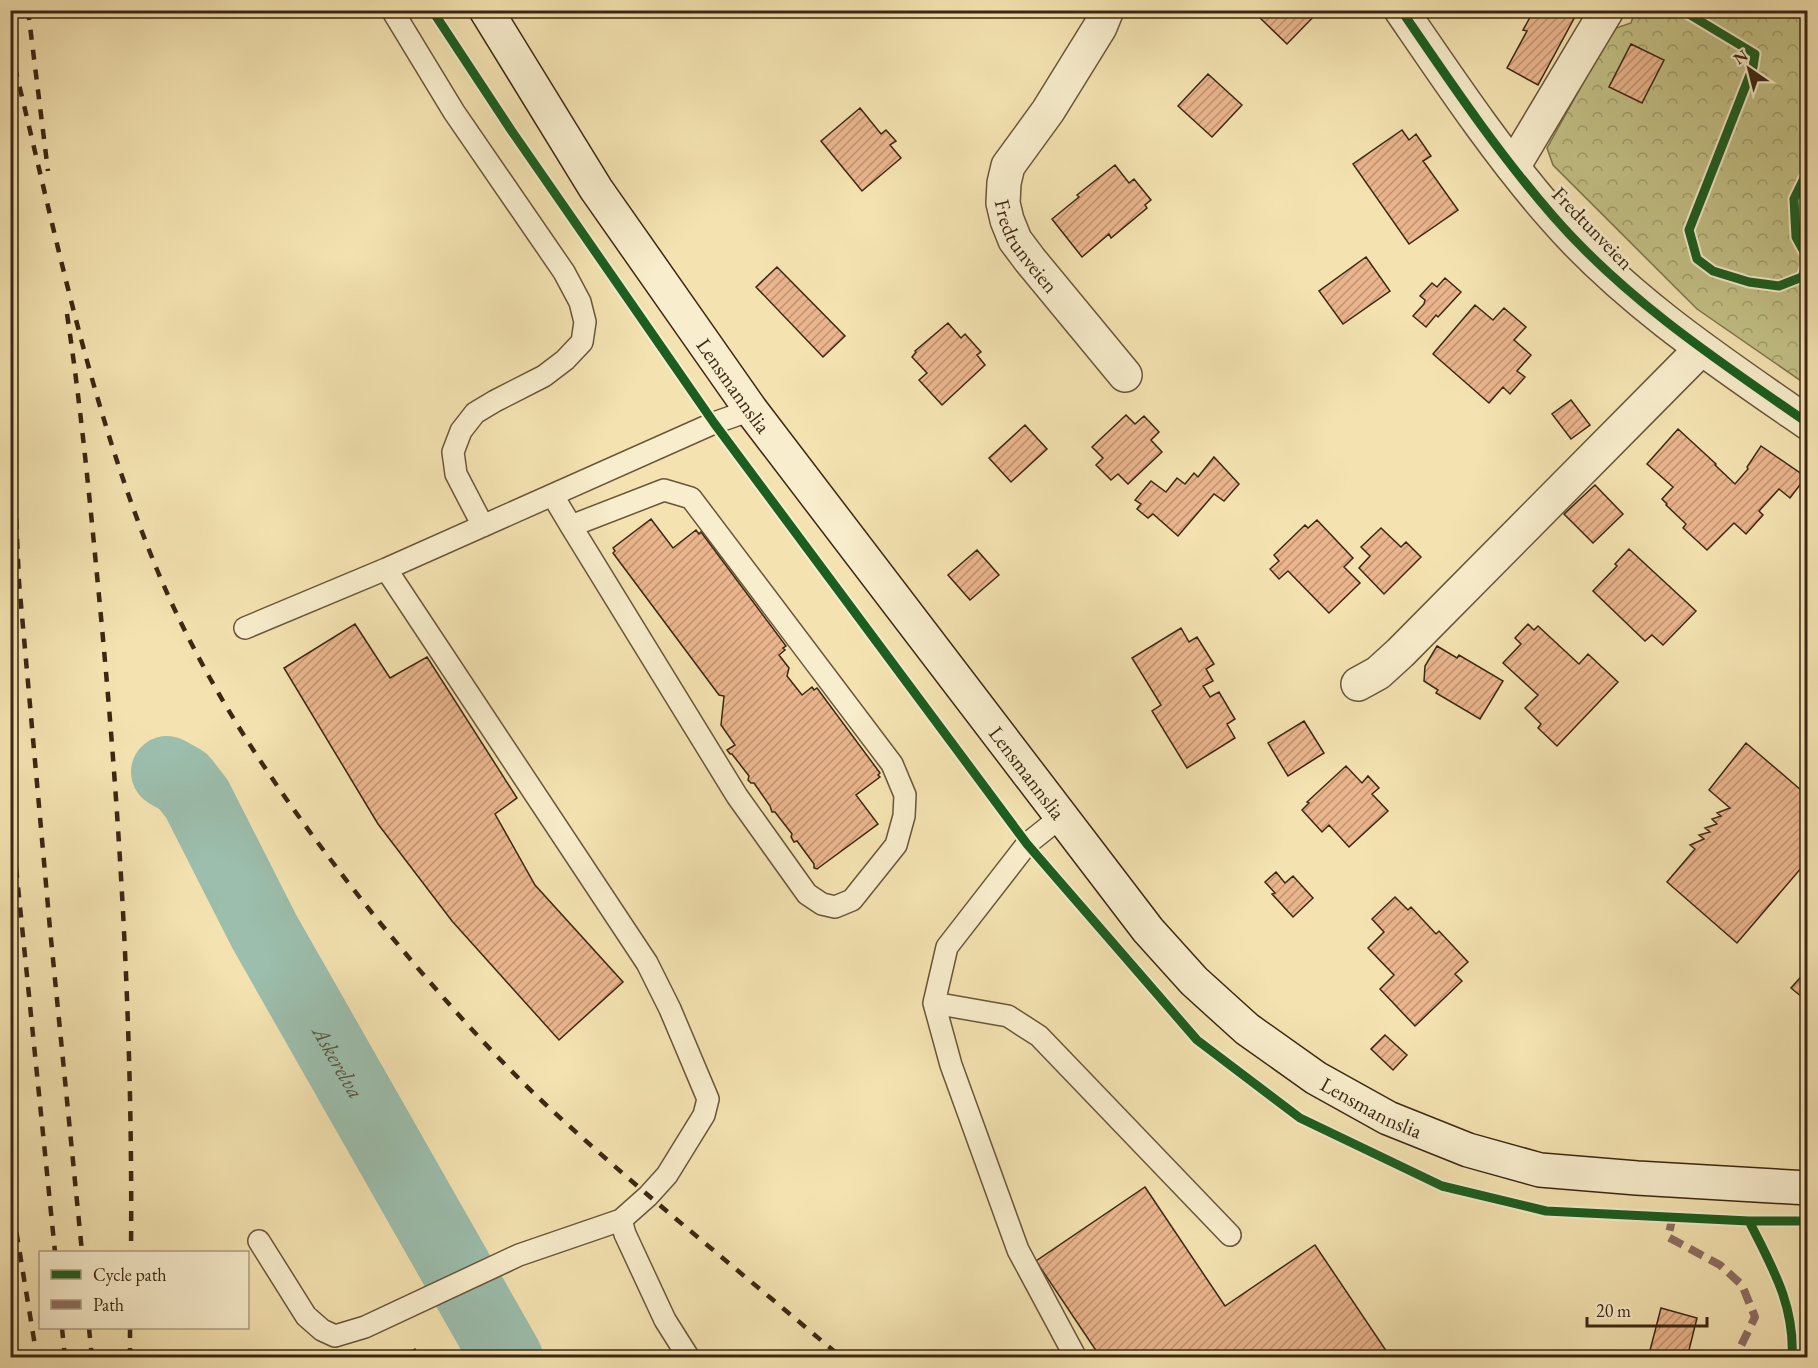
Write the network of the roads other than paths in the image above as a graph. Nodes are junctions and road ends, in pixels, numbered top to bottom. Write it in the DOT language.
graph roads {
  1 [pos="392,10"];
  2 [pos="486,10"];
  3 [pos="1107,10"];
  4 [pos="1401,10"];
  5 [pos="1607,10"];
  6 [pos="1513,167"];
  7 [pos="1701,349"];
  8 [pos="1125,375"];
  9 [pos="751,410"];
  10 [pos="1808,423"];
  11 [pos="553,495"];
  12 [pos="483,526"];
  13 [pos="571,526"];
  14 [pos="386,569"];
  15 [pos="245,628"];
  16 [pos="1358,684"];
  17 [pos="1062,816"];
  18 [pos="934,1004"];
  19 [pos="1808,1188"];
  20 [pos="621,1220"];
  21 [pos="1230,1235"];
  22 [pos="259,1241"];
  23 [pos="689,1358"];
  24 [pos="1076,1358"];
  1 -- 12 [label="lane"];
  2 -- 9 [label="street, Lensmannslia"];
  3 -- 8 [label="street, Fredtunveien"];
  4 -- 6 [label="street, Fredtunveien"];
  5 -- 6 [label="street"];
  6 -- 7 [label="street, Fredtunveien"];
  7 -- 10 [label="street, Fredtunveien"];
  7 -- 16 [label="street"];
  9 -- 11 [label="lane"];
  9 -- 17 [label="street, Lensmannslia"];
  11 -- 12 [label="lane"];
  11 -- 13 [label="lane"];
  12 -- 14 [label="lane"];
  13 -- 13 [label="lane"];
  14 -- 15 [label="lane"];
  14 -- 20 [label="lane"];
  17 -- 18 [label="lane"];
  17 -- 19 [label="street, Lensmannslia"];
  18 -- 21 [label="lane"];
  18 -- 24 [label="lane"];
  20 -- 22 [label="lane"];
  20 -- 23 [label="lane"];
}
